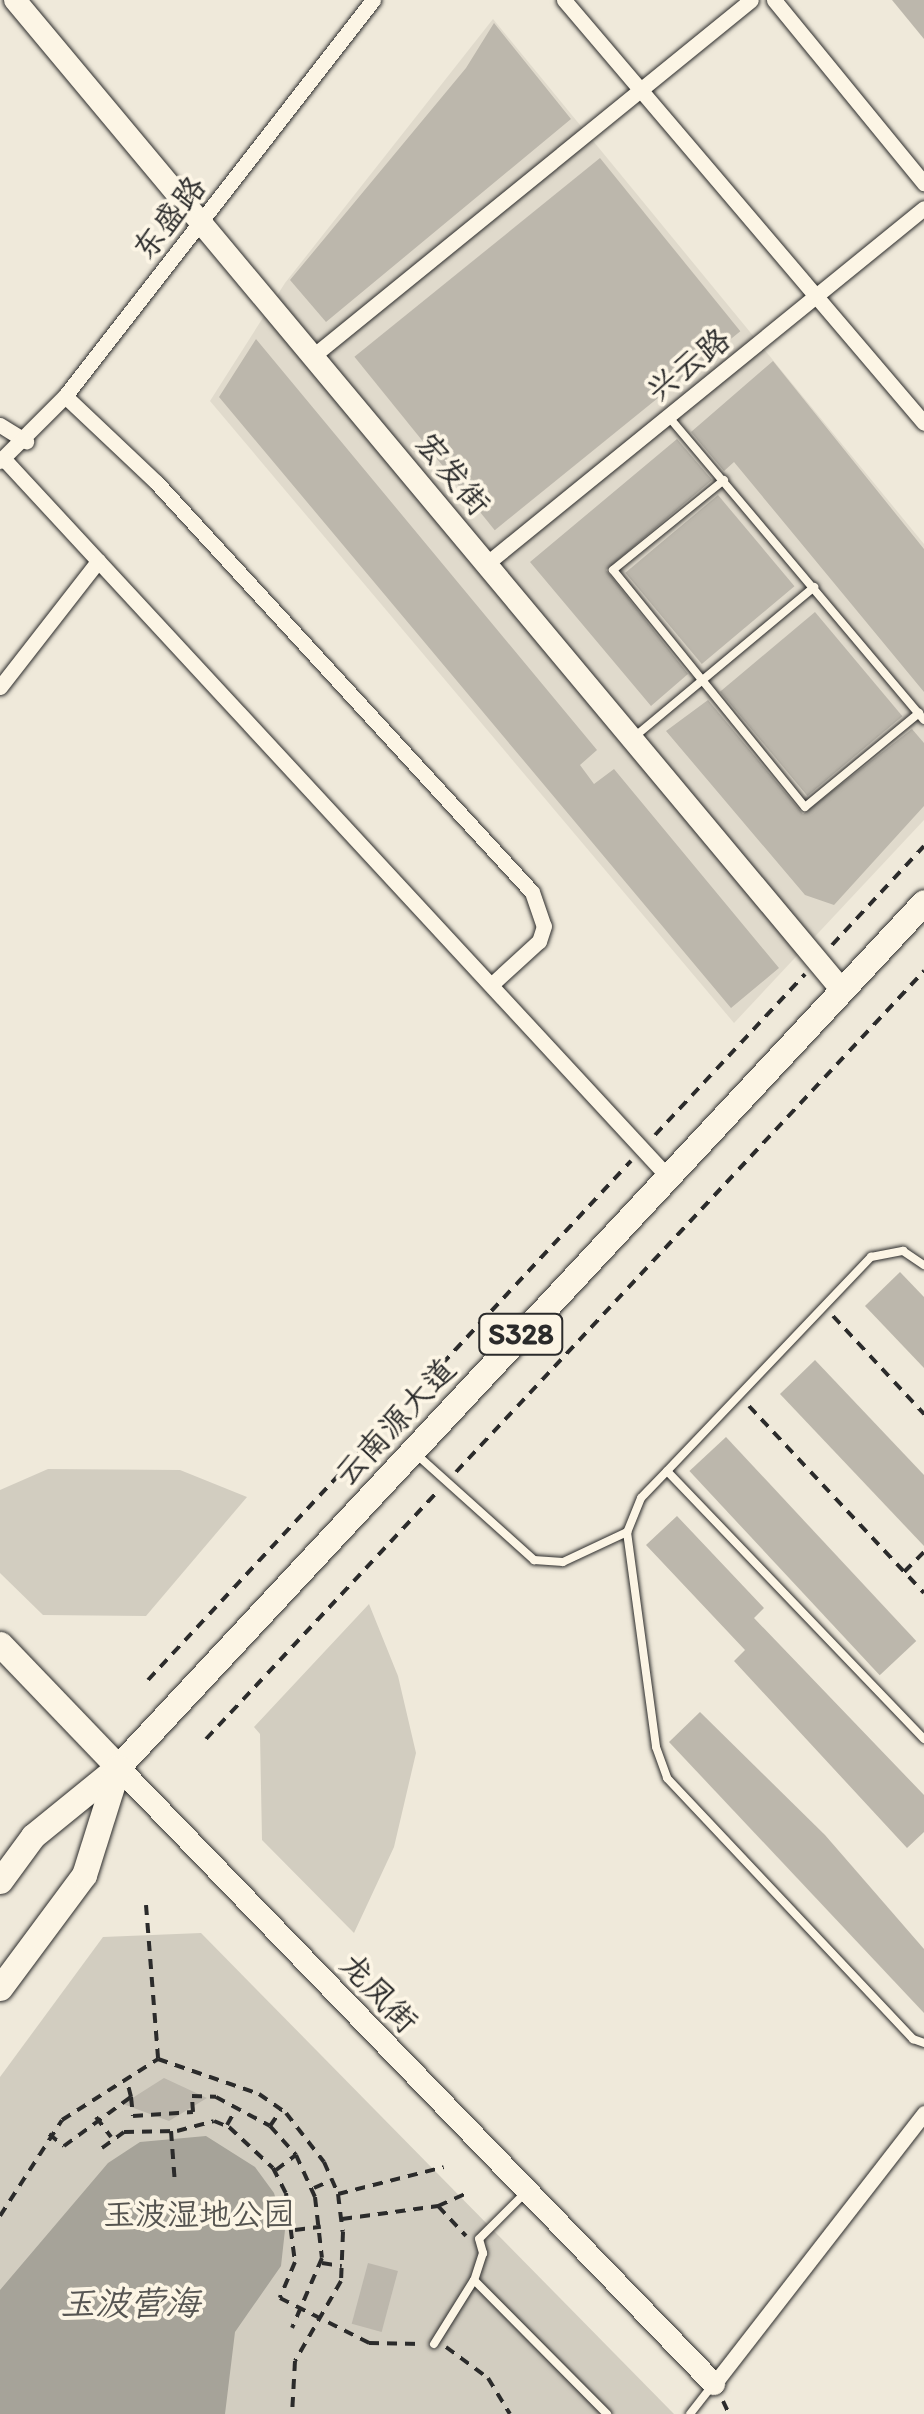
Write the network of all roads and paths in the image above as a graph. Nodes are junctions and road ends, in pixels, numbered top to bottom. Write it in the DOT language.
graph roads {
  1 [pos="15,0"];
  2 [pos="372,0"];
  3 [pos="564,0"];
  4 [pos="751,0"];
  5 [pos="774,0"];
  6 [pos="640,90"];
  7 [pos="924,183"];
  8 [pos="924,208"];
  9 [pos="201,223"];
  10 [pos="816,296"];
  11 [pos="312,356"];
  12 [pos="65,396"];
  13 [pos="668,416"];
  14 [pos="924,423"];
  15 [pos="0,426"];
  16 [pos="26,441"];
  17 [pos="1,460"];
  18 [pos="724,480"];
  19 [pos="98,561"];
  20 [pos="486,564"];
  21 [pos="814,587"];
  22 [pos="702,680"];
  23 [pos="0,687"];
  24 [pos="922,717"];
  25 [pos="632,739"];
  26 [pos="924,846"];
  27 [pos="924,902"];
  28 [pos="817,961"];
  29 [pos="924,971"];
  30 [pos="490,986"];
  31 [pos="842,990"];
  32 [pos="642,1149"];
  33 [pos="668,1177"];
  34 [pos="924,1265"];
  35 [pos="823,1306"];
  36 [pos="739,1395"];
  37 [pos="924,1414"];
  38 [pos="412,1451"];
  39 [pos="667,1471"];
  40 [pos="446,1483"];
  41 [pos="627,1532"];
  42 [pos="924,1552"];
  43 [pos="904,1572"];
  44 [pos="924,1593"];
  45 [pos="0,1644"];
  46 [pos="148,1680"];
  47 [pos="206,1739"];
  48 [pos="924,1739"];
  49 [pos="118,1767"];
  50 [pos="0,1881"];
  51 [pos="146,1905"];
  52 [pos="0,1988"];
  53 [pos="924,2042"];
  54 [pos="158,2059"];
  55 [pos="127,2081"];
  56 [pos="131,2097"];
  57 [pos="237,2107"];
  58 [pos="281,2110"];
  59 [pos="924,2113"];
  60 [pos="96,2118"];
  61 [pos="226,2126"];
  62 [pos="270,2126"];
  63 [pos="171,2131"];
  64 [pos="49,2134"];
  65 [pos="111,2137"];
  66 [pos="102,2148"];
  67 [pos="296,2155"];
  68 [pos="444,2167"];
  69 [pos="275,2170"];
  70 [pos="332,2180"];
  71 [pos="175,2184"];
  72 [pos="312,2189"];
  73 [pos="526,2192"];
  74 [pos="466,2193"];
  75 [pos="338,2194"];
  76 [pos="438,2206"];
  77 [pos="0,2216"];
  78 [pos="342,2219"];
  79 [pos="320,2228"];
  80 [pos="294,2230"];
  81 [pos="482,2253"];
  82 [pos="320,2262"];
  83 [pos="342,2266"];
  84 [pos="474,2280"];
  85 [pos="304,2310"];
  86 [pos="323,2320"];
  87 [pos="292,2328"];
  88 [pos="434,2344"];
  89 [pos="714,2384"];
  90 [pos="292,2414"];
  91 [pos="607,2414"];
  92 [pos="690,2414"];
  1 -- 9 [label="street, 宏发街"];
  2 -- 9 [label="street, 东盛路"];
  3 -- 6 [label="street"];
  4 -- 6 [label="street"];
  5 -- 7 [label="street"];
  6 -- 10 [label="street"];
  6 -- 11 [label="street"];
  8 -- 10 [label="street, 兴云路"];
  9 -- 11 [label="street, 宏发街"];
  9 -- 12 [label="street, 东盛路"];
  10 -- 13 [label="street, 兴云路"];
  10 -- 14 [label="street"];
  11 -- 20 [label="street, 宏发街"];
  12 -- 16 [label="street, 东盛路"];
  12 -- 30 [label="street"];
  13 -- 18 [label="lane"];
  13 -- 20 [label="street, 兴云路"];
  15 -- 16 [label="street"];
  16 -- 17 [label="street, 东盛路"];
  17 -- 19 [label="street"];
  18 -- 21 [label="lane"];
  18 -- 22 [label="lane"];
  19 -- 23 [label="street"];
  19 -- 30 [label="street"];
  20 -- 25 [label="street, 宏发街"];
  21 -- 22 [label="lane"];
  21 -- 24 [label="lane"];
  22 -- 24 [label="lane"];
  22 -- 25 [label="lane"];
  25 -- 28 [label="street, 宏发街"];
  26 -- 28 [label="path"];
  27 -- 31 [label="main road, 云南源大道 / S328"];
  28 -- 31 [label="street, 宏发街"];
  28 -- 32 [label="path"];
  29 -- 40 [label="path"];
  30 -- 32 [label="street"];
  31 -- 33 [label="main road, 云南源大道 / S328"];
  32 -- 33 [label="street"];
  32 -- 46 [label="path"];
  33 -- 38 [label="main road, 云南源大道 / S328"];
  34 -- 35 [label="lane"];
  35 -- 36 [label="lane"];
  35 -- 37 [label="path"];
  36 -- 39 [label="lane"];
  36 -- 43 [label="path"];
  38 -- 40 [label="lane"];
  38 -- 49 [label="main road, 云南源大道 / S328"];
  39 -- 41 [label="lane"];
  39 -- 48 [label="lane"];
  40 -- 41 [label="lane"];
  40 -- 47 [label="path"];
  41 -- 53 [label="lane"];
  42 -- 43 [label="path"];
  43 -- 44 [label="path"];
  45 -- 49 [label="main road, 龙凤街"];
  49 -- 50 [label="main road, 云南源大道"];
  49 -- 52 [label="main road, 云南源大道"];
  49 -- 73 [label="street, 龙凤街"];
  51 -- 54 [label="path"];
  54 -- 55 [label="path"];
  54 -- 58 [label="path"];
  55 -- 56 [label="path"];
  55 -- 64 [label="path"];
  56 -- 57 [label="path"];
  56 -- 60 [label="path"];
  57 -- 61 [label="path"];
  57 -- 62 [label="path"];
  58 -- 62 [label="path"];
  58 -- 70 [label="path"];
  59 -- 89 [label="street"];
  60 -- 64 [label="path"];
  60 -- 65 [label="path"];
  61 -- 63 [label="path"];
  61 -- 69 [label="path"];
  62 -- 67 [label="path"];
  63 -- 65 [label="path"];
  63 -- 71 [label="path"];
  64 -- 77 [label="path"];
  65 -- 66 [label="path"];
  67 -- 69 [label="path"];
  67 -- 72 [label="path"];
  68 -- 75 [label="path"];
  69 -- 80 [label="path"];
  70 -- 72 [label="path"];
  70 -- 75 [label="path"];
  72 -- 79 [label="path"];
  73 -- 81 [label="lane"];
  73 -- 89 [label="street, 龙凤街"];
  74 -- 76 [label="path"];
  75 -- 78 [label="path"];
  76 -- 78 [label="path"];
  76 -- 81 [label="path"];
  78 -- 83 [label="path"];
  79 -- 80 [label="path"];
  79 -- 82 [label="path"];
  80 -- 85 [label="path"];
  81 -- 84 [label="lane"];
  82 -- 83 [label="path"];
  82 -- 85 [label="path"];
  83 -- 86 [label="path"];
  84 -- 88 [label="lane"];
  84 -- 91 [label="lane"];
  85 -- 86 [label="path"];
  85 -- 87 [label="path"];
  86 -- 90 [label="path"];
  89 -- 92 [label="lane"];
}
